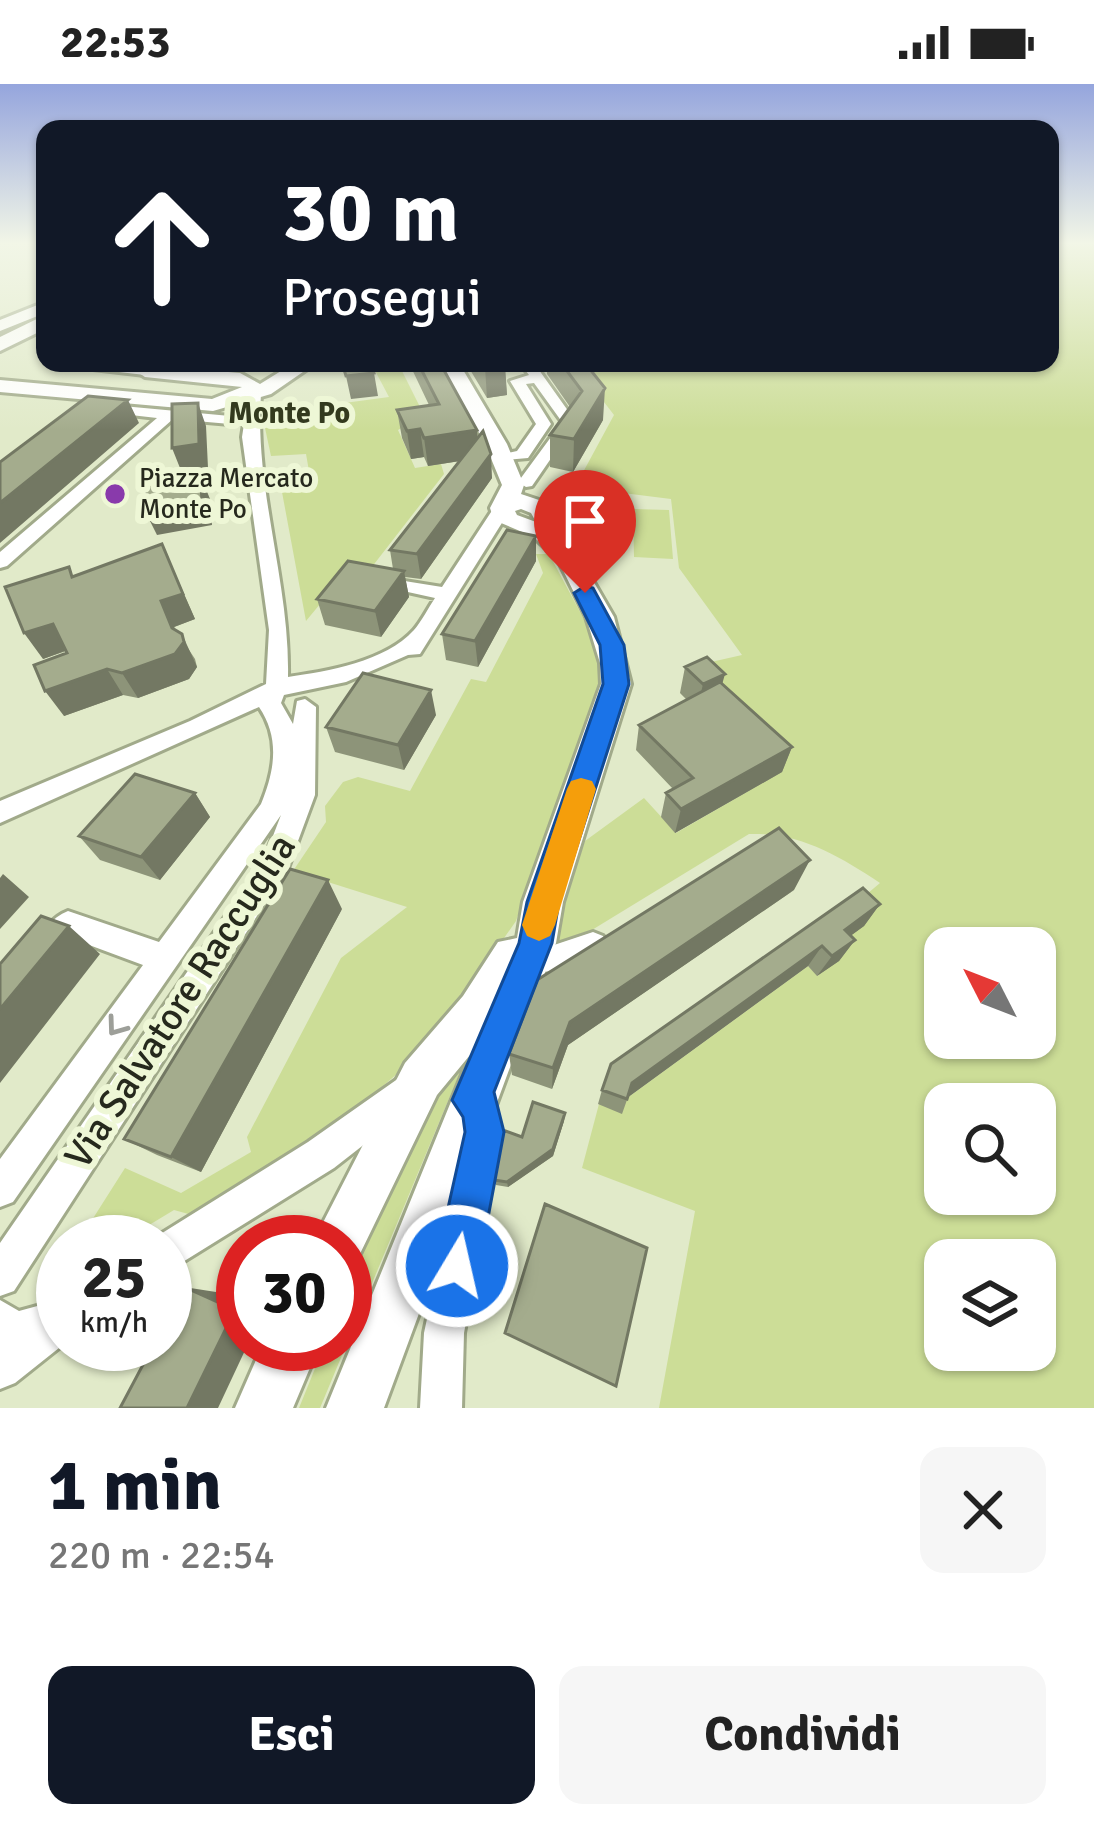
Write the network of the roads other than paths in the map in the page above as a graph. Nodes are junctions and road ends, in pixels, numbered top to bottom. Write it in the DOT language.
graph roads {
  1 [pos="36,316"];
  2 [pos="36,319"];
  3 [pos="0,326"];
  4 [pos="0,341"];
  5 [pos="144,372"];
  6 [pos="174,372"];
  7 [pos="284,372"];
  8 [pos="455,372"];
  9 [pos="533,372"];
  10 [pos="541,383"];
  11 [pos="0,386"];
  12 [pos="247,387"];
  13 [pos="106,401"];
  14 [pos="213,405"];
  15 [pos="170,414"];
  16 [pos="230,420"];
  17 [pos="80,422"];
  18 [pos="569,422"];
  19 [pos="539,431"];
  20 [pos="250,437"];
  21 [pos="556,442"];
  22 [pos="503,450"];
  23 [pos="526,482"];
  24 [pos="521,514"];
  25 [pos="0,562"];
  26 [pos="372,579"];
  27 [pos="448,594"];
  28 [pos="290,698"];
  29 [pos="0,812"];
  30 [pos="602,940"];
  31 [pos="166,958"];
  32 [pos="516,969"];
  33 [pos="27,972"];
  34 [pos="459,1058"];
  35 [pos="472,1100"];
  36 [pos="321,1155"];
  37 [pos="370,1178"];
  38 [pos="0,1189"];
  39 [pos="352,1215"];
  40 [pos="192,1237"];
  41 [pos="0,1277"];
  42 [pos="0,1320"];
  43 [pos="36,1327"];
  44 [pos="36,1344"];
  45 [pos="0,1368"];
  46 [pos="280,1371"];
  47 [pos="264,1408"];
  48 [pos="355,1408"];
  49 [pos="441,1408"];
  1 -- 3 [label="street"];
  2 -- 4 [label="main road"];
  5 -- 13 [label="street"];
  6 -- 12 [label="street"];
  7 -- 12 [label="street"];
  8 -- 22 [label="street"];
  9 -- 10 [label="street"];
  10 -- 18 [label="street"];
  10 -- 19 [label="street"];
  11 -- 13 [label="street"];
  12 -- 14 [label="street"];
  12 -- 20 [label="street"];
  13 -- 14 [label="street"];
  13 -- 15 [label="street"];
  13 -- 17 [label="street"];
  14 -- 16 [label="street"];
  15 -- 16 [label="street"];
  15 -- 25 [label="street"];
  16 -- 20 [label="street"];
  18 -- 19 [label="street"];
  18 -- 21 [label="street"];
  19 -- 21 [label="street"];
  19 -- 22 [label="street"];
  20 -- 28 [label="street"];
  21 -- 23 [label="street"];
  22 -- 23 [label="street"];
  22 -- 24 [label="street"];
  23 -- 24 [label="street"];
  24 -- 27 [label="street"];
  24 -- 32 [label="street"];
  26 -- 27 [label="street"];
  27 -- 28 [label="street"];
  28 -- 29 [label="street"];
  28 -- 31 [label="street, Via Salvatore Raccuglia"];
  28 -- 41 [label="street, Via Salvatore Raccuglia"];
  30 -- 32 [label="street"];
  31 -- 33 [label="street"];
  31 -- 38 [label="street, Via Salvatore Raccuglia, one-way"];
  32 -- 34 [label="street"];
  34 -- 35 [label="street"];
  34 -- 36 [label="street"];
  34 -- 37 [label="street"];
  35 -- 48 [label="street"];
  35 -- 49 [label="street"];
  36 -- 37 [label="street"];
  36 -- 40 [label="street"];
  37 -- 39 [label="street"];
  42 -- 43 [label="street"];
  44 -- 45 [label="street"];
  46 -- 47 [label="street"];
}
